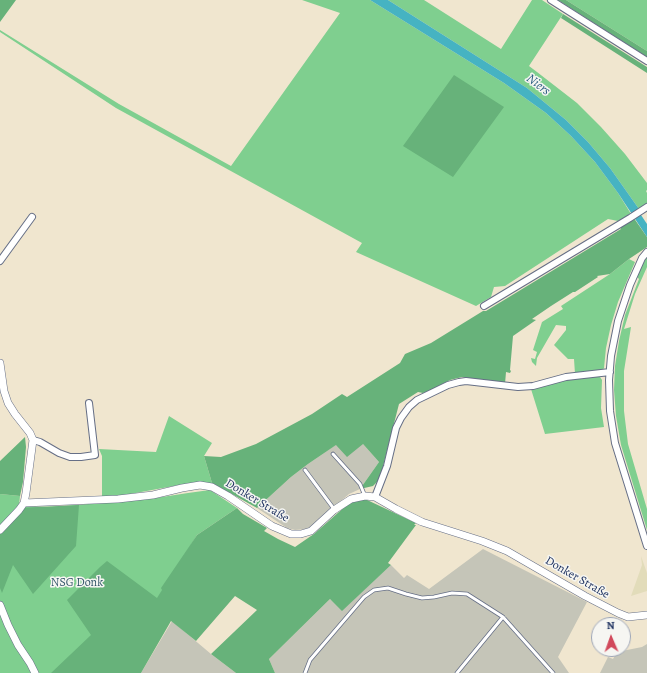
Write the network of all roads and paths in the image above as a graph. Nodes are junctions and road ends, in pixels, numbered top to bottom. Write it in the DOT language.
graph roads {
  1 [pos="551,0"];
  2 [pos="647,61"];
  3 [pos="644,209"];
  4 [pos="32,217"];
  5 [pos="647,252"];
  6 [pos="0,261"];
  7 [pos="484,306"];
  8 [pos="0,363"];
  9 [pos="610,372"];
  10 [pos="89,403"];
  11 [pos="33,440"];
  12 [pos="333,454"];
  13 [pos="305,470"];
  14 [pos="365,496"];
  15 [pos="375,497"];
  16 [pos="24,503"];
  17 [pos="334,510"];
  18 [pos="0,530"];
  19 [pos="647,546"];
  20 [pos="0,605"];
  21 [pos="647,615"];
  22 [pos="503,617"];
  23 [pos="35,673"];
  24 [pos="305,673"];
  25 [pos="457,673"];
  26 [pos="553,673"];
  1 -- 2 [label="street"];
  3 -- 7 [label="street"];
  4 -- 6 [label="street"];
  5 -- 9 [label="street"];
  8 -- 11 [label="street"];
  9 -- 15 [label="street"];
  9 -- 19 [label="street"];
  10 -- 11 [label="street"];
  11 -- 16 [label="street"];
  12 -- 14 [label="lane"];
  13 -- 17 [label="lane"];
  14 -- 15 [label="street, Donker Straße"];
  14 -- 17 [label="street, Donker Straße"];
  15 -- 21 [label="street, Donker Straße"];
  16 -- 17 [label="street, Donker Straße"];
  16 -- 18 [label="street"];
  20 -- 23 [label="street"];
  22 -- 24 [label="lane"];
  22 -- 25 [label="lane"];
  22 -- 26 [label="lane"];
}
